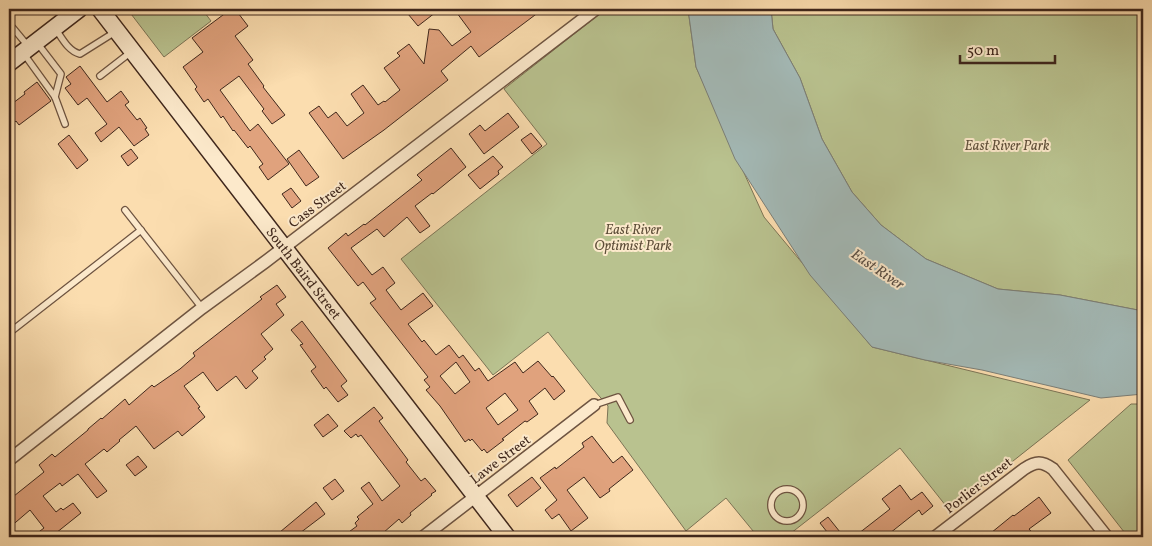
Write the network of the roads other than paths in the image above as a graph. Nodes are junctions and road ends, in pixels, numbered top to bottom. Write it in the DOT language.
graph roads {
  1 [pos="79,9"];
  2 [pos="100,9"];
  3 [pos="596,9"];
  4 [pos="9,27"];
  5 [pos="55,28"];
  6 [pos="117,30"];
  7 [pos="30,47"];
  8 [pos="133,51"];
  9 [pos="9,63"];
  10 [pos="100,76"];
  11 [pos="55,97"];
  12 [pos="65,124"];
  13 [pos="126,210"];
  14 [pos="141,230"];
  15 [pos="284,248"];
  16 [pos="202,308"];
  17 [pos="9,333"];
  18 [pos="594,405"];
  19 [pos="630,420"];
  20 [pos="9,460"];
  21 [pos="787,490"];
  22 [pos="476,496"];
  23 [pos="423,537"];
  24 [pos="507,537"];
  25 [pos="935,537"];
  26 [pos="1107,537"];
  1 -- 5 [label="street"];
  2 -- 6 [label="street, South Baird Street"];
  3 -- 15 [label="street, Cass Street"];
  4 -- 7 [label="lane"];
  5 -- 6 [label="lane"];
  5 -- 7 [label="street"];
  6 -- 8 [label="street, South Baird Street"];
  7 -- 9 [label="street"];
  7 -- 11 [label="lane"];
  7 -- 11 [label="lane"];
  8 -- 10 [label="lane"];
  8 -- 15 [label="street, South Baird Street"];
  11 -- 12 [label="lane"];
  13 -- 14 [label="lane"];
  14 -- 16 [label="lane"];
  14 -- 17 [label="lane"];
  15 -- 16 [label="street, Cass Street"];
  15 -- 22 [label="street, South Baird Street"];
  16 -- 20 [label="street, Cass Street"];
  18 -- 19 [label="lane"];
  18 -- 22 [label="street, Lawe Street"];
  21 -- 21 [label="lane"];
  22 -- 23 [label="street, Lawe Street"];
  22 -- 24 [label="street, South Baird Street"];
  25 -- 26 [label="street, Porlier Street"];
}
